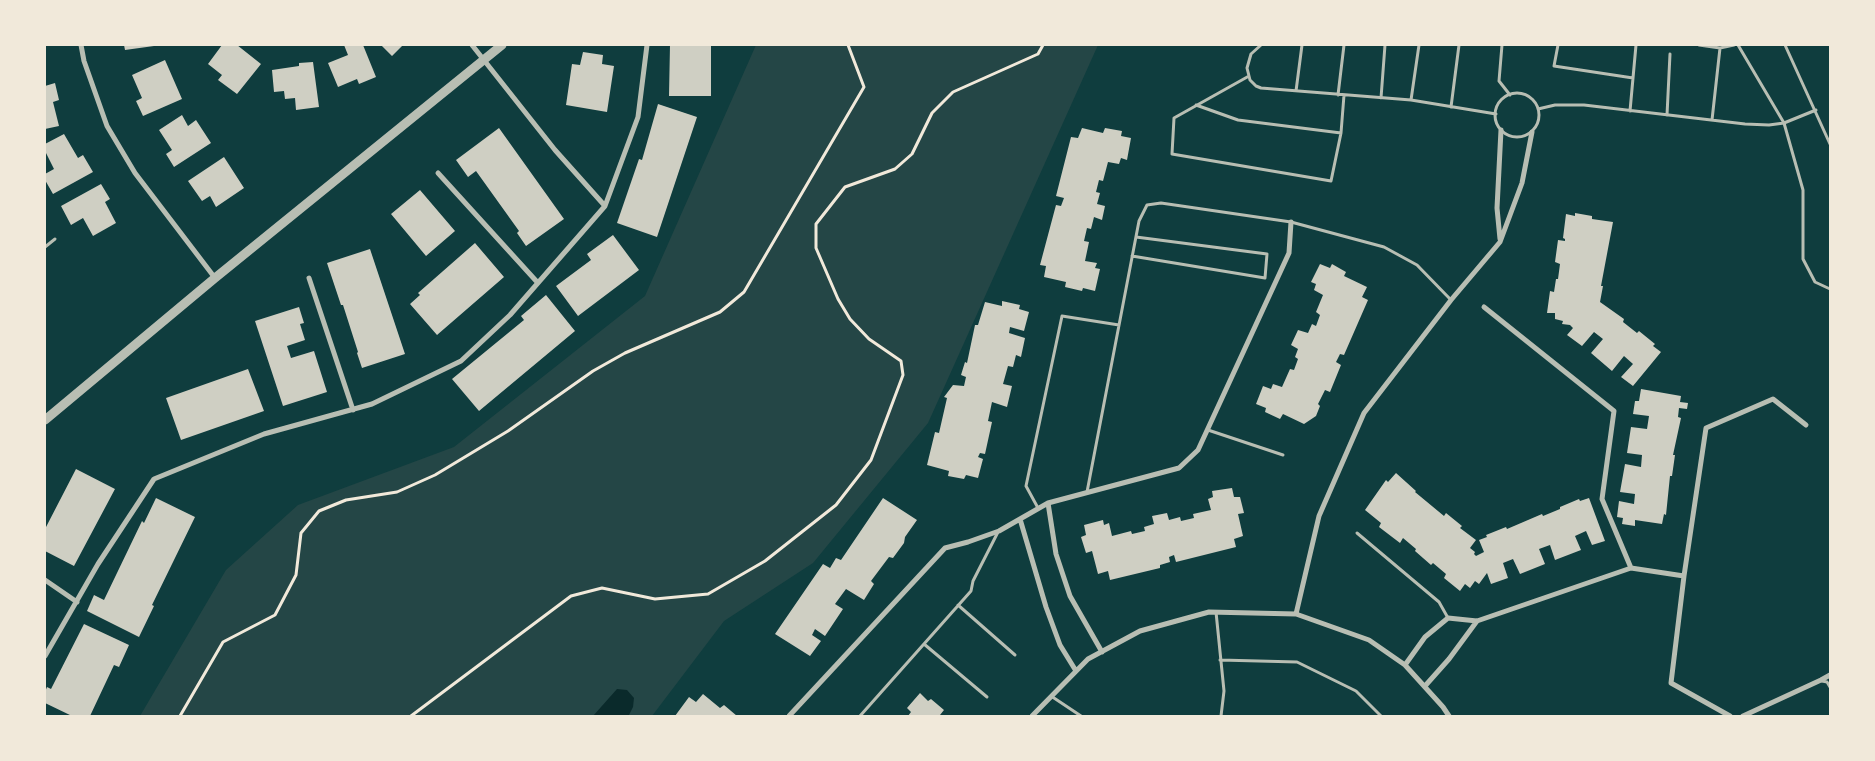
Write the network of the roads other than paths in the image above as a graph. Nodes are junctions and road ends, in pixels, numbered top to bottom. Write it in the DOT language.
graph roads {
  1 [pos="81,45"];
  2 [pos="472,45"];
  3 [pos="502,45"];
  4 [pos="647,45"];
  5 [pos="1260,45"];
  6 [pos="1302,45"];
  7 [pos="1344,45"];
  8 [pos="1385,45"];
  9 [pos="1419,45"];
  10 [pos="1459,45"];
  11 [pos="1502,45"];
  12 [pos="1558,45"];
  13 [pos="1636,45"];
  14 [pos="1699,45"];
  15 [pos="1734,45"];
  16 [pos="1738,45"];
  17 [pos="1785,45"];
  18 [pos="1720,48"];
  19 [pos="1670,54"];
  20 [pos="483,61"];
  21 [pos="1249,76"];
  22 [pos="1633,78"];
  23 [pos="1296,91"];
  24 [pos="1510,94"];
  25 [pos="1338,95"];
  26 [pos="1344,95"];
  27 [pos="1381,98"];
  28 [pos="1412,100"];
  29 [pos="1195,105"];
  30 [pos="1452,107"];
  31 [pos="1538,109"];
  32 [pos="1816,110"];
  33 [pos="1630,111"];
  34 [pos="1496,114"];
  35 [pos="1667,115"];
  36 [pos="1712,120"];
  37 [pos="1784,123"];
  38 [pos="1501,130"];
  39 [pos="1532,132"];
  40 [pos="1340,133"];
  41 [pos="1830,144"];
  42 [pos="438,173"];
  43 [pos="605,206"];
  44 [pos="1291,222"];
  45 [pos="1136,237"];
  46 [pos="55,238"];
  47 [pos="1500,242"];
  48 [pos="45,247"];
  49 [pos="1132,256"];
  50 [pos="215,278"];
  51 [pos="309,278"];
  52 [pos="538,283"];
  53 [pos="1830,289"];
  54 [pos="1451,300"];
  55 [pos="1484,307"];
  56 [pos="1119,325"];
  57 [pos="353,410"];
  58 [pos="45,420"];
  59 [pos="1806,425"];
  60 [pos="1208,429"];
  61 [pos="1283,455"];
  62 [pos="1087,492"];
  63 [pos="1048,503"];
  64 [pos="1038,509"];
  65 [pos="1020,519"];
  66 [pos="999,531"];
  67 [pos="1357,533"];
  68 [pos="1631,568"];
  69 [pos="1684,576"];
  70 [pos="45,580"];
  71 [pos="76,602"];
  72 [pos="958,605"];
  73 [pos="1216,612"];
  74 [pos="1296,614"];
  75 [pos="1448,618"];
  76 [pos="1478,621"];
  77 [pos="924,644"];
  78 [pos="1102,652"];
  79 [pos="1015,655"];
  80 [pos="45,656"];
  81 [pos="1220,660"];
  82 [pos="1405,666"];
  83 [pos="1076,671"];
  84 [pos="1830,675"];
  85 [pos="1822,680"];
  86 [pos="1425,686"];
  87 [pos="1830,687"];
  88 [pos="1051,695"];
  89 [pos="987,697"];
  90 [pos="1077,715"];
  91 [pos="789,716"];
  92 [pos="860,716"];
  93 [pos="1032,716"];
  94 [pos="1081,716"];
  95 [pos="1221,716"];
  96 [pos="1381,716"];
  97 [pos="1449,716"];
  98 [pos="1730,716"];
  99 [pos="1743,716"];
  1 -- 50 [label="street"];
  2 -- 20 [label="street"];
  3 -- 20 [label="street"];
  4 -- 43 [label="street"];
  5 -- 21 [label="lane"];
  6 -- 23 [label="lane"];
  7 -- 25 [label="lane"];
  8 -- 27 [label="lane"];
  9 -- 28 [label="lane"];
  10 -- 30 [label="lane"];
  11 -- 24 [label="lane"];
  12 -- 22 [label="lane"];
  13 -- 22 [label="lane"];
  14 -- 18 [label="lane"];
  15 -- 18 [label="lane"];
  16 -- 37 [label="lane"];
  17 -- 32 [label="lane"];
  18 -- 36 [label="lane"];
  19 -- 35 [label="lane"];
  20 -- 43 [label="street"];
  20 -- 50 [label="street"];
  21 -- 23 [label="lane"];
  21 -- 29 [label="lane"];
  22 -- 33 [label="lane"];
  23 -- 25 [label="lane"];
  24 -- 31 [label="lane"];
  24 -- 34 [label="lane"];
  25 -- 26 [label="lane"];
  26 -- 27 [label="lane"];
  26 -- 40 [label="lane"];
  27 -- 28 [label="lane"];
  28 -- 30 [label="lane"];
  29 -- 40 [label="lane"];
  29 -- 40 [label="lane"];
  30 -- 34 [label="lane"];
  31 -- 33 [label="lane"];
  31 -- 39 [label="lane"];
  32 -- 37 [label="lane"];
  32 -- 41 [label="lane"];
  33 -- 35 [label="lane"];
  34 -- 38 [label="lane"];
  35 -- 36 [label="lane"];
  36 -- 37 [label="lane"];
  37 -- 53 [label="lane"];
  38 -- 39 [label="lane"];
  38 -- 47 [label="street"];
  39 -- 47 [label="street"];
  42 -- 52 [label="street"];
  43 -- 52 [label="street"];
  44 -- 45 [label="lane"];
  44 -- 54 [label="lane"];
  44 -- 60 [label="street"];
  45 -- 49 [label="lane"];
  45 -- 49 [label="lane"];
  46 -- 48 [label="lane"];
  47 -- 54 [label="street"];
  49 -- 56 [label="lane"];
  50 -- 58 [label="street"];
  51 -- 57 [label="street"];
  52 -- 57 [label="street"];
  54 -- 74 [label="street"];
  55 -- 68 [label="street"];
  56 -- 62 [label="lane"];
  56 -- 64 [label="lane"];
  57 -- 71 [label="street"];
  59 -- 69 [label="street"];
  60 -- 61 [label="lane"];
  60 -- 62 [label="street"];
  62 -- 63 [label="street"];
  63 -- 64 [label="street"];
  63 -- 78 [label="street"];
  64 -- 65 [label="street"];
  65 -- 66 [label="street"];
  65 -- 83 [label="street"];
  66 -- 72 [label="lane"];
  66 -- 91 [label="street"];
  67 -- 75 [label="lane"];
  68 -- 69 [label="street"];
  68 -- 76 [label="street"];
  69 -- 98 [label="street"];
  70 -- 71 [label="street"];
  71 -- 80 [label="street"];
  72 -- 77 [label="lane"];
  72 -- 79 [label="lane"];
  73 -- 74 [label="street"];
  73 -- 78 [label="street"];
  73 -- 81 [label="lane"];
  74 -- 82 [label="street"];
  75 -- 76 [label="street"];
  75 -- 82 [label="street"];
  76 -- 86 [label="street"];
  77 -- 89 [label="lane"];
  77 -- 92 [label="lane"];
  78 -- 83 [label="street"];
  81 -- 95 [label="lane"];
  81 -- 96 [label="lane"];
  82 -- 86 [label="street"];
  83 -- 88 [label="street"];
  84 -- 85 [label="street"];
  85 -- 87 [label="lane"];
  85 -- 99 [label="street"];
  86 -- 97 [label="street"];
  88 -- 90 [label="lane"];
  88 -- 93 [label="street"];
  90 -- 94 [label="lane"];
}
